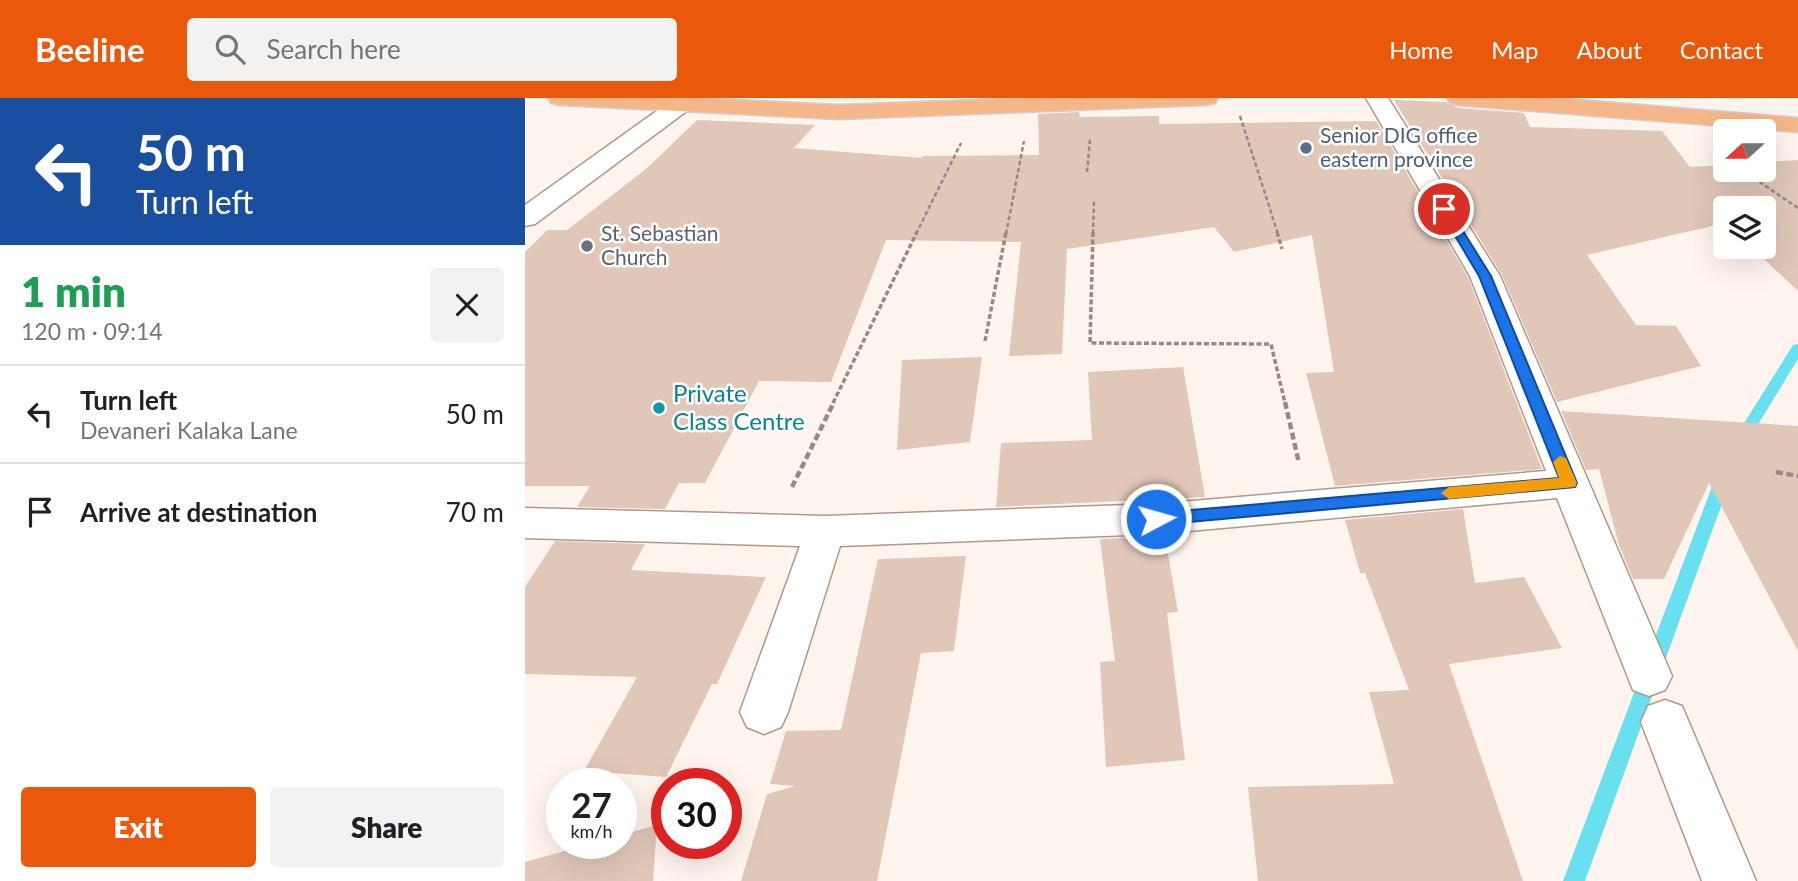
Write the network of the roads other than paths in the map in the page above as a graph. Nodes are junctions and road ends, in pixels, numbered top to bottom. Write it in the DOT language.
graph roads {
  1 [pos="559,98"];
  2 [pos="1207,98"];
  3 [pos="1377,98"];
  4 [pos="1458,98"];
  5 [pos="680,105"];
  6 [pos="1798,125"];
  7 [pos="525,218"];
  8 [pos="1569,483"];
  9 [pos="525,523"];
  10 [pos="825,531"];
  11 [pos="1649,676"];
  12 [pos="764,712"];
  13 [pos="1665,722"];
  14 [pos="1729,881"];
  1 -- 5 [label="main road"];
  2 -- 5 [label="main road"];
  3 -- 8 [label="street"];
  4 -- 6 [label="main road"];
  5 -- 7 [label="street"];
  8 -- 10 [label="street"];
  8 -- 11 [label="street"];
  9 -- 10 [label="street"];
  10 -- 12 [label="street"];
  13 -- 14 [label="street"];
}
